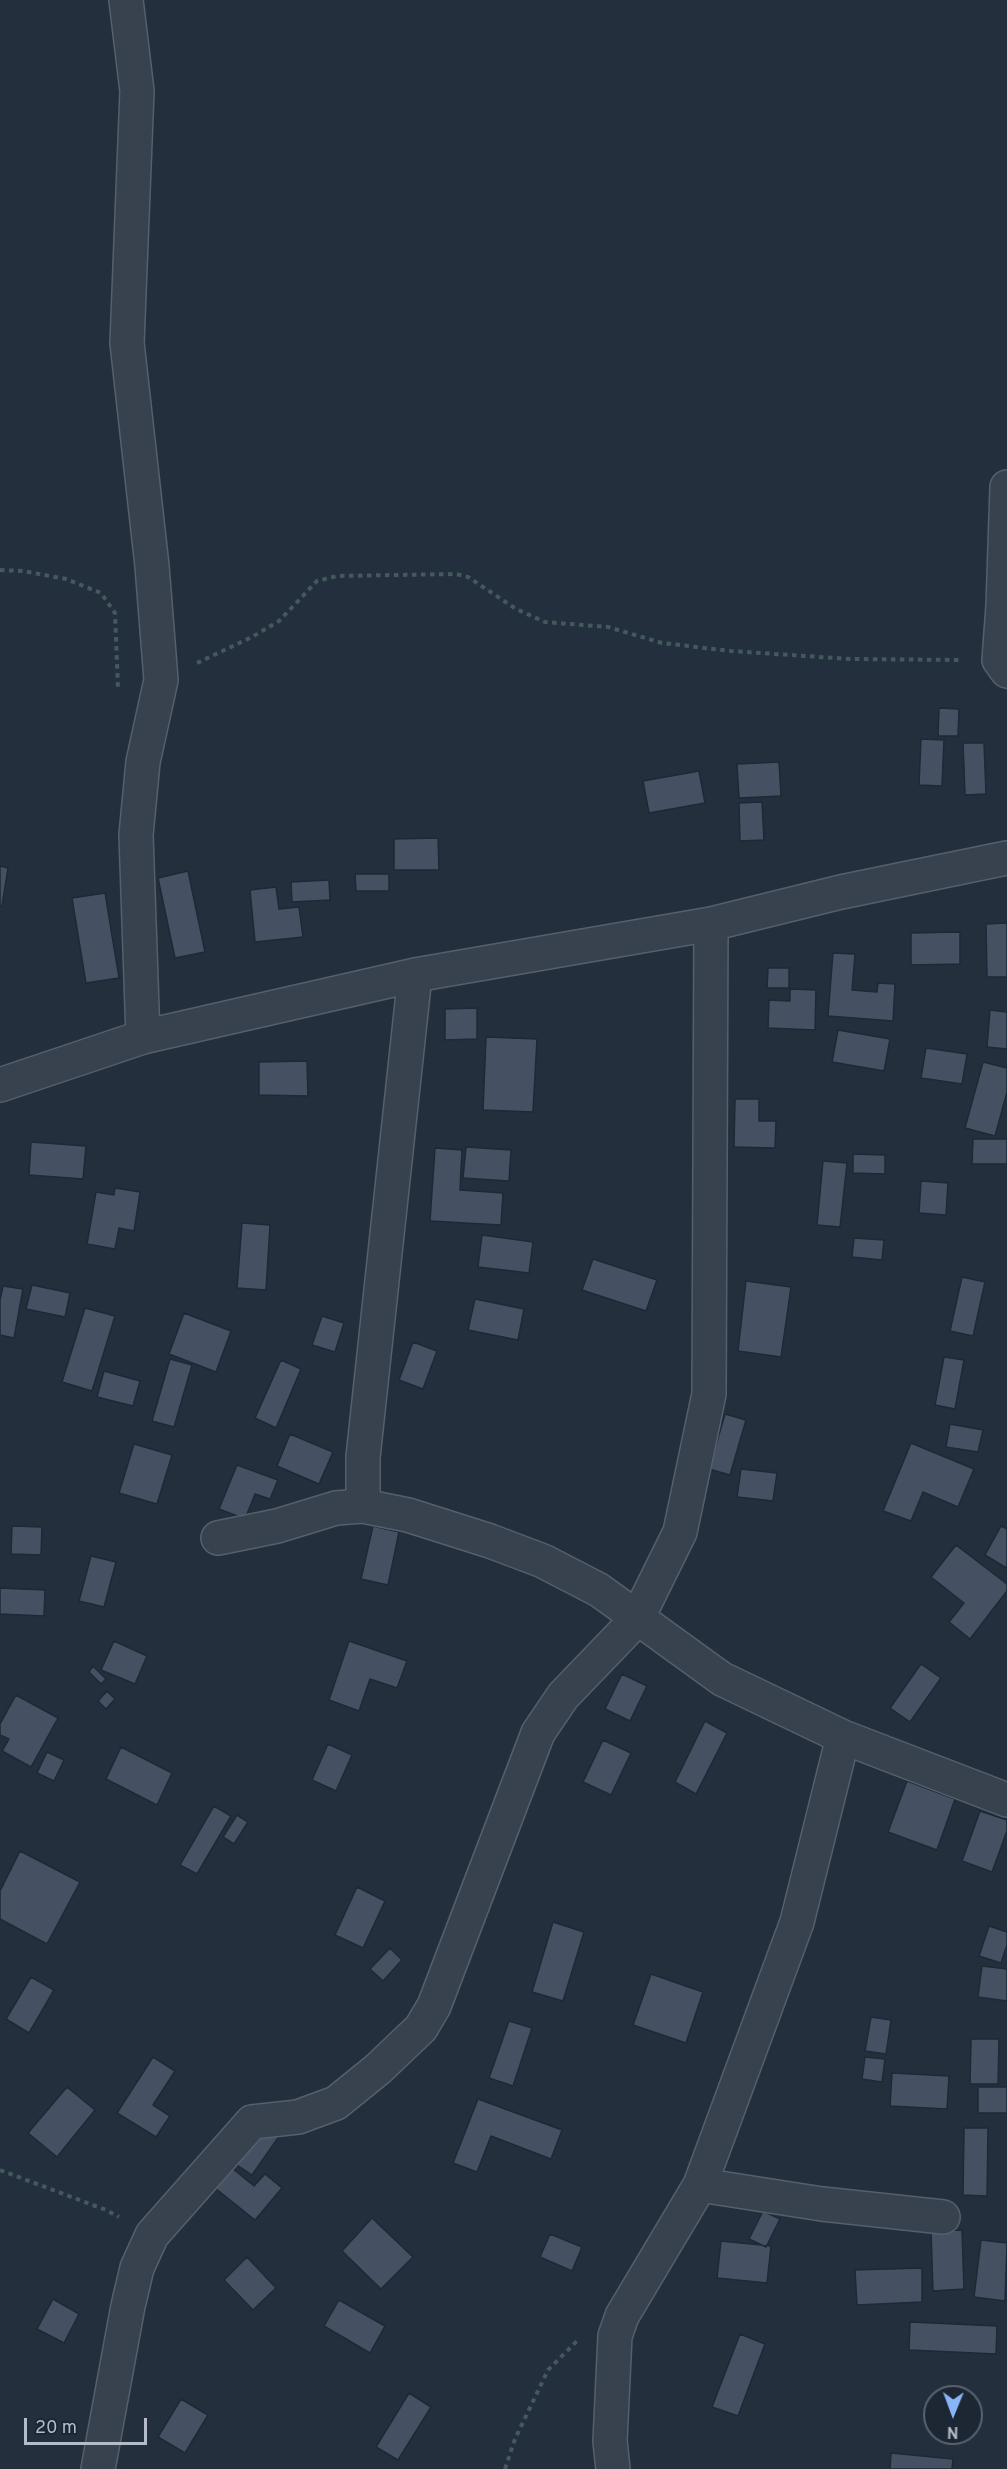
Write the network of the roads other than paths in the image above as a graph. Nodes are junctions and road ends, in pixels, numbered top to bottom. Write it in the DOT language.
graph roads {
  1 [pos="126,0"];
  2 [pos="1007,487"];
  3 [pos="1003,666"];
  4 [pos="1007,858"];
  5 [pos="711,924"];
  6 [pos="415,975"];
  7 [pos="143,1037"];
  8 [pos="0,1085"];
  9 [pos="363,1506"];
  10 [pos="218,1538"];
  11 [pos="637,1619"];
  12 [pos="843,1737"];
  13 [pos="1007,1800"];
  14 [pos="700,2185"];
  15 [pos="943,2217"];
  16 [pos="98,2469"];
  17 [pos="613,2469"];
  1 -- 7 [label="street"];
  2 -- 3 [label="street"];
  4 -- 5 [label="street"];
  5 -- 6 [label="street"];
  5 -- 11 [label="street"];
  6 -- 7 [label="street"];
  6 -- 9 [label="street"];
  7 -- 8 [label="street"];
  9 -- 10 [label="street"];
  9 -- 11 [label="street"];
  11 -- 12 [label="street"];
  11 -- 16 [label="street"];
  12 -- 13 [label="street"];
  12 -- 14 [label="street"];
  14 -- 15 [label="street"];
  14 -- 17 [label="street"];
}
